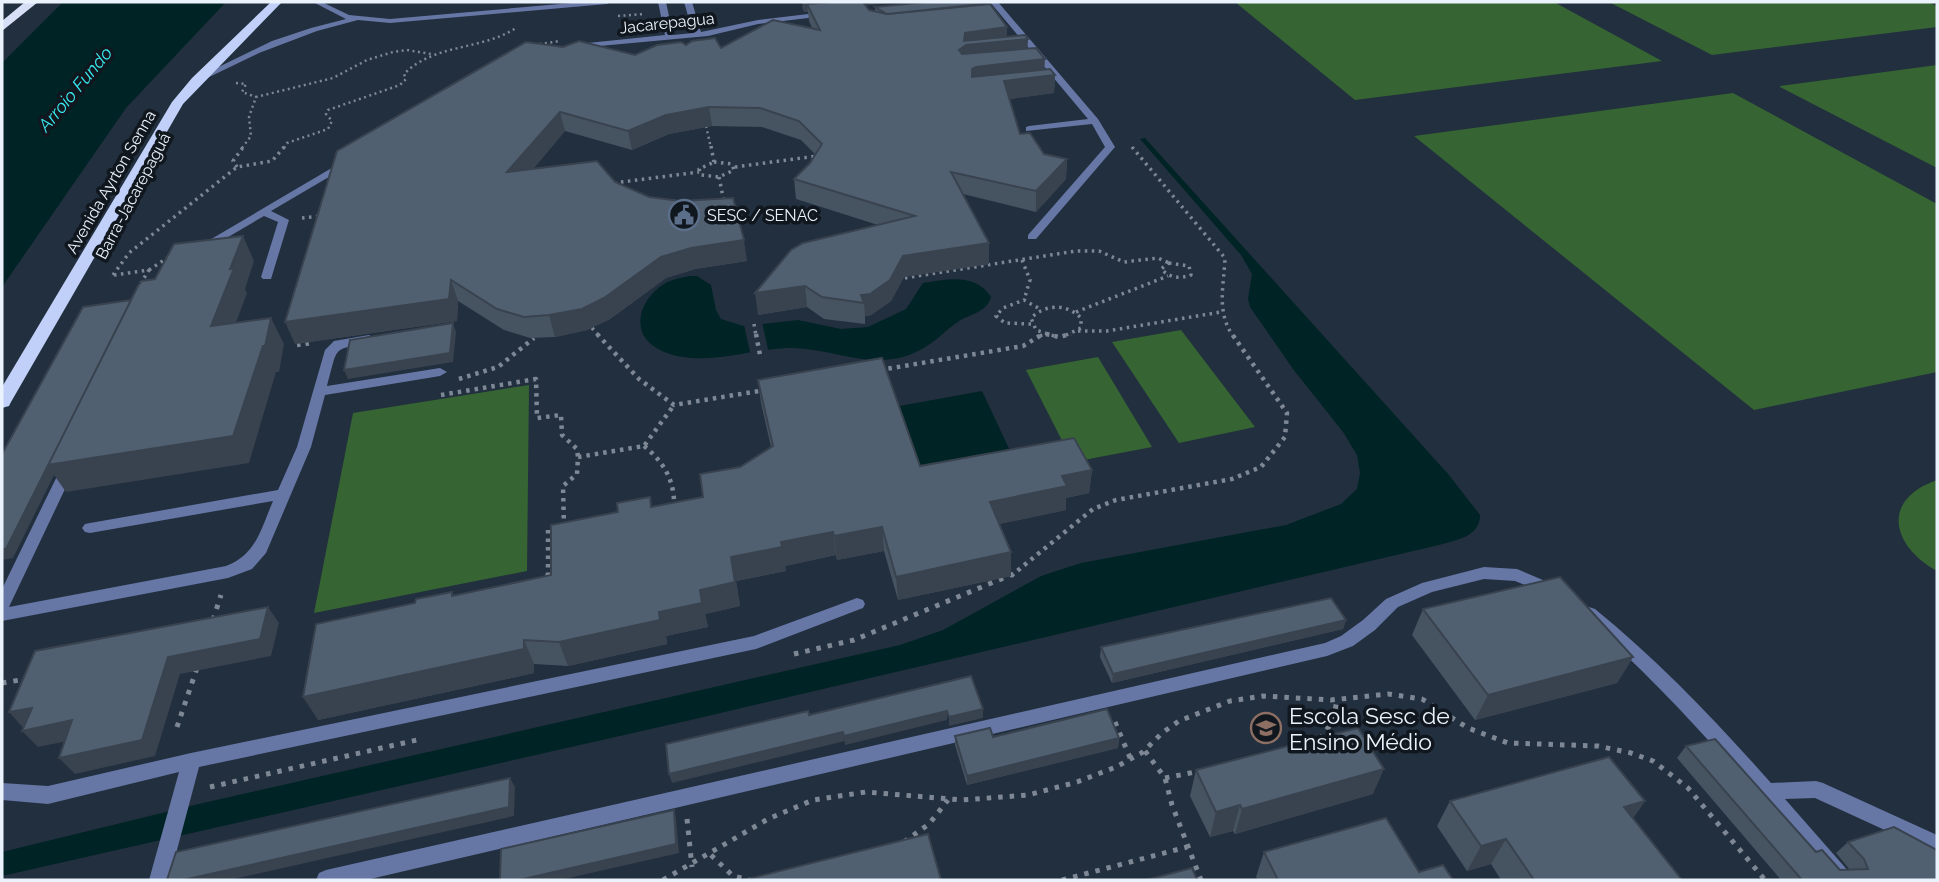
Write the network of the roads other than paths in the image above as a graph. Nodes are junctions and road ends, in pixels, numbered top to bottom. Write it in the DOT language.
graph roads {
  1 [pos="32,2"];
  2 [pos="277,2"];
  3 [pos="317,2"];
  4 [pos="607,2"];
  5 [pos="662,2"];
  6 [pos="688,2"];
  7 [pos="994,2"];
  8 [pos="838,13"];
  9 [pos="1006,14"];
  10 [pos="993,15"];
  11 [pos="357,19"];
  12 [pos="2,27"];
  13 [pos="698,35"];
  14 [pos="684,37"];
  15 [pos="670,38"];
  16 [pos="566,44"];
  17 [pos="1032,46"];
  18 [pos="687,47"];
  19 [pos="1020,48"];
  20 [pos="1043,60"];
  21 [pos="1030,61"];
  22 [pos="196,80"];
  23 [pos="1063,80"];
  24 [pos="1051,82"];
  25 [pos="1095,121"];
  26 [pos="1029,129"];
  27 [pos="355,157"];
  28 [pos="263,212"];
  29 [pos="1032,237"];
  30 [pos="195,253"];
  31 [pos="267,277"];
  32 [pos="388,336"];
  33 [pos="440,372"];
  34 [pos="319,392"];
  35 [pos="2,402"];
  36 [pos="73,458"];
  37 [pos="283,494"];
  38 [pos="90,528"];
  39 [pos="858,604"];
  40 [pos="2,605"];
  41 [pos="2,615"];
  42 [pos="191,761"];
  43 [pos="2,792"];
  44 [pos="1766,792"];
  45 [pos="1937,845"];
  46 [pos="159,880"];
  47 [pos="326,880"];
  48 [pos="1843,880"];
  1 -- 12 [label="highway"];
  2 -- 22 [label="highway, Avenida Ayrton Senna"];
  3 -- 11 [label="lane"];
  4 -- 11 [label="lane"];
  5 -- 15 [label="lane"];
  6 -- 13 [label="lane"];
  7 -- 9 [label="lane"];
  8 -- 13 [label="lane, Jacarepagua"];
  9 -- 10 [label="lane"];
  9 -- 17 [label="lane"];
  11 -- 22 [label="lane"];
  13 -- 14 [label="lane, Jacarepagua"];
  14 -- 15 [label="lane, Jacarepagua"];
  14 -- 18 [label="lane"];
  15 -- 16 [label="lane, Jacarepagua"];
  17 -- 19 [label="lane"];
  17 -- 20 [label="lane"];
  20 -- 21 [label="lane"];
  20 -- 23 [label="lane"];
  22 -- 35 [label="highway, Avenida Ayrton Senna"];
  23 -- 24 [label="lane"];
  23 -- 25 [label="lane"];
  25 -- 26 [label="lane"];
  25 -- 29 [label="lane"];
  27 -- 28 [label="lane"];
  28 -- 30 [label="lane"];
  28 -- 31 [label="lane"];
  32 -- 34 [label="lane"];
  33 -- 34 [label="lane"];
  34 -- 37 [label="lane"];
  36 -- 40 [label="lane"];
  37 -- 38 [label="lane"];
  37 -- 41 [label="lane"];
  39 -- 42 [label="lane"];
  42 -- 43 [label="lane"];
  42 -- 46 [label="lane"];
  44 -- 45 [label="lane"];
  44 -- 47 [label="lane"];
  44 -- 48 [label="lane"];
}
